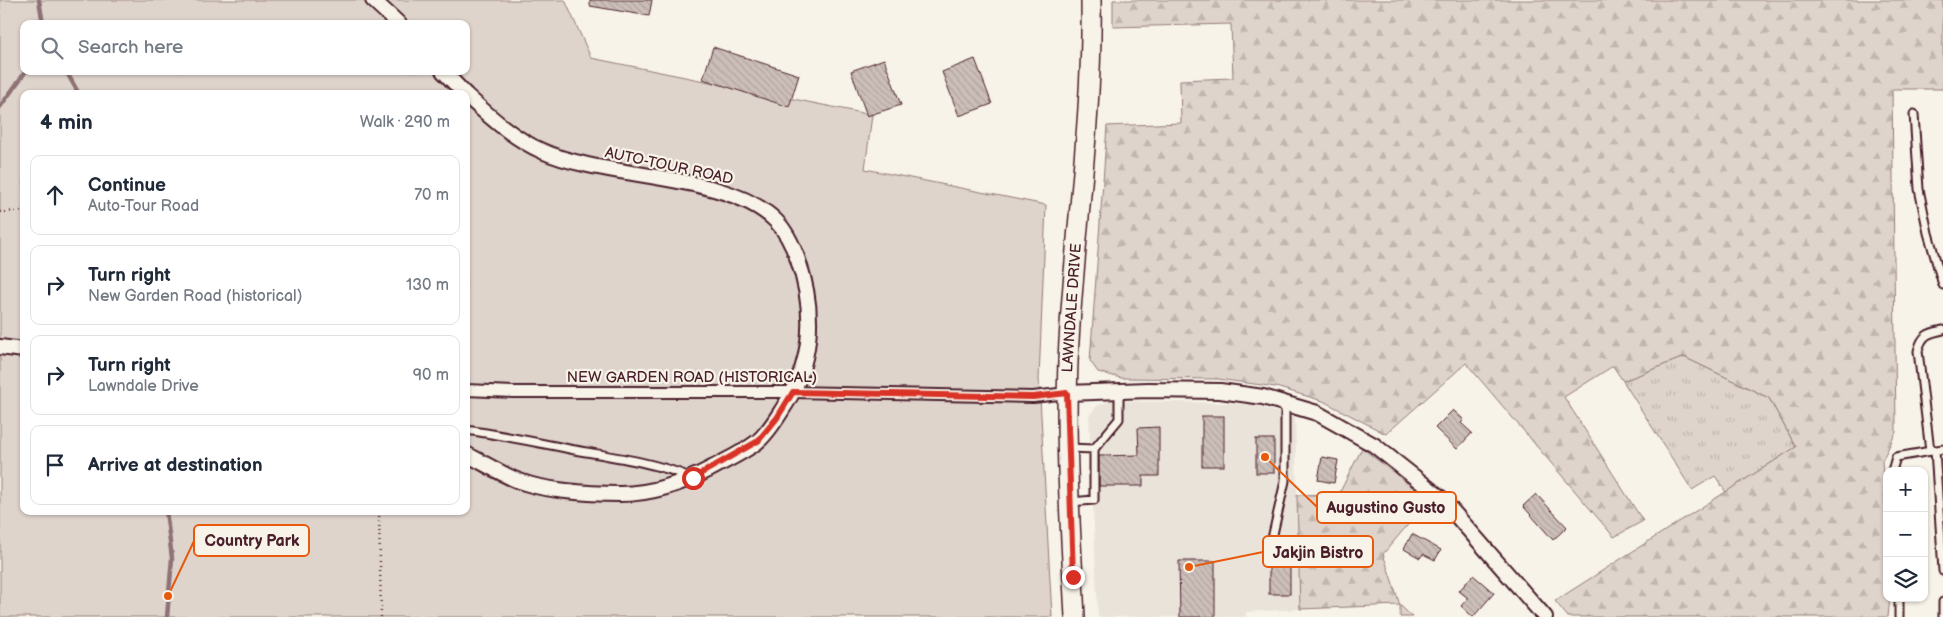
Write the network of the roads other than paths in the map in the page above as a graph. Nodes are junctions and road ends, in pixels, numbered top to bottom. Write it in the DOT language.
graph roads {
  1 [pos="373,0"];
  2 [pos="1091,0"];
  3 [pos="395,20"];
  4 [pos="446,75"];
  5 [pos="461,90"];
  6 [pos="470,98"];
  7 [pos="1914,114"];
  8 [pos="1943,286"];
  9 [pos="1943,330"];
  10 [pos="0,347"];
  11 [pos="20,350"];
  12 [pos="470,390"];
  13 [pos="1119,391"];
  14 [pos="793,392"];
  15 [pos="1067,393"];
  16 [pos="1285,403"];
  17 [pos="470,430"];
  18 [pos="1067,448"];
  19 [pos="1094,449"];
  20 [pos="1943,450"];
  21 [pos="1932,451"];
  22 [pos="470,456"];
  23 [pos="1893,467"];
  24 [pos="693,478"];
  25 [pos="1069,502"];
  26 [pos="1271,544"];
  27 [pos="1943,571"];
  28 [pos="1900,602"];
  29 [pos="1943,602"];
  30 [pos="1075,617"];
  31 [pos="1545,617"];
  32 [pos="1898,617"];
  33 [pos="1942,617"];
  1 -- 3 [label="street"];
  2 -- 15 [label="main road, LAWNDALE DRIVE"];
  4 -- 5 [label="street, AUTO-TOUR ROAD"];
  6 -- 14 [label="street, AUTO-TOUR ROAD"];
  7 -- 8 [label="lane"];
  9 -- 21 [label="lane"];
  10 -- 11 [label="street"];
  12 -- 14 [label="street, NEW GARDEN ROAD (HISTORICAL)"];
  13 -- 15 [label="street"];
  13 -- 16 [label="street"];
  13 -- 19 [label="lane"];
  14 -- 15 [label="street, NEW GARDEN ROAD (HISTORICAL)"];
  14 -- 24 [label="street, AUTO-TOUR ROAD"];
  15 -- 18 [label="main road, LAWNDALE DRIVE"];
  16 -- 26 [label="lane"];
  16 -- 31 [label="street"];
  17 -- 24 [label="lane"];
  18 -- 19 [label="lane"];
  18 -- 25 [label="main road, LAWNDALE DRIVE"];
  19 -- 25 [label="lane"];
  20 -- 21 [label="lane"];
  21 -- 23 [label="lane"];
  21 -- 27 [label="lane"];
  22 -- 24 [label="street, AUTO-TOUR ROAD"];
  25 -- 30 [label="main road, LAWNDALE DRIVE"];
  28 -- 32 [label="lane"];
  29 -- 33 [label="lane"];
}
